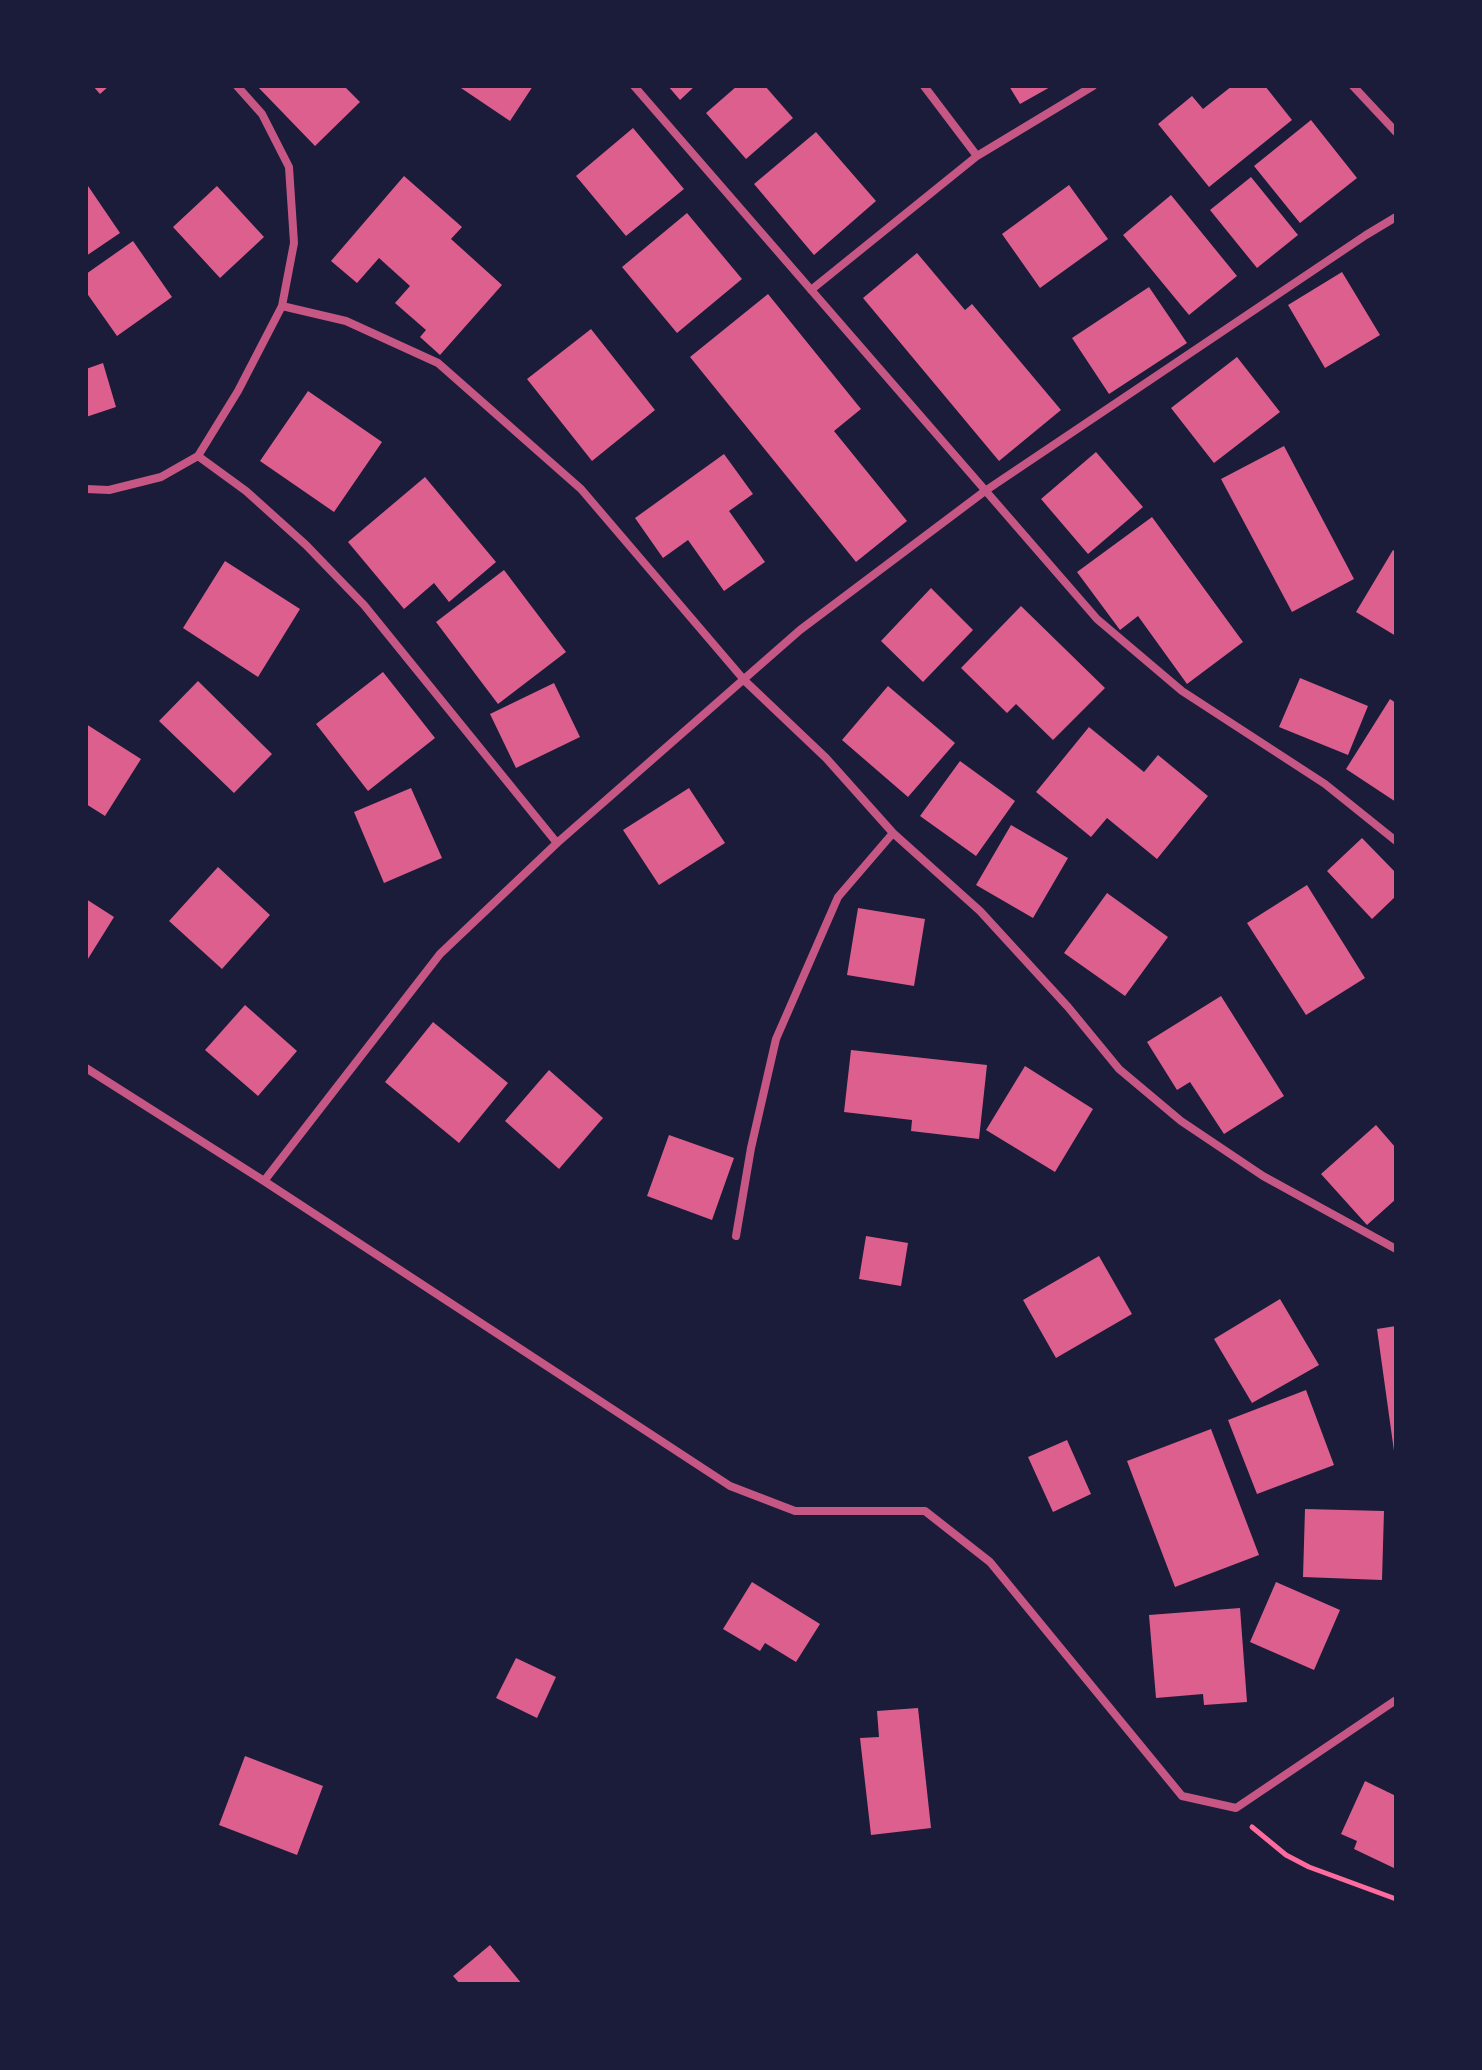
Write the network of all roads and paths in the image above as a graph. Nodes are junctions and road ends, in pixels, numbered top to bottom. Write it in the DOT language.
graph roads {
  1 [pos="237,86"];
  2 [pos="634,86"];
  3 [pos="924,86"];
  4 [pos="1093,86"];
  5 [pos="1353,86"];
  6 [pos="1396,132"];
  7 [pos="977,156"];
  8 [pos="1396,217"];
  9 [pos="811,290"];
  10 [pos="282,306"];
  11 [pos="198,456"];
  12 [pos="86,489"];
  13 [pos="985,491"];
  14 [pos="745,681"];
  15 [pos="893,833"];
  16 [pos="1396,841"];
  17 [pos="557,843"];
  18 [pos="86,1068"];
  19 [pos="264,1181"];
  20 [pos="736,1236"];
  21 [pos="1396,1249"];
  22 [pos="1396,1700"];
  23 [pos="1236,1808"];
  24 [pos="1396,1899"];
  1 -- 10 [label="street"];
  2 -- 9 [label="street"];
  3 -- 7 [label="street"];
  4 -- 7 [label="street"];
  5 -- 6 [label="street"];
  7 -- 9 [label="street"];
  8 -- 13 [label="street"];
  9 -- 13 [label="street"];
  10 -- 11 [label="street"];
  10 -- 14 [label="street"];
  11 -- 12 [label="street"];
  11 -- 17 [label="street"];
  13 -- 14 [label="street"];
  13 -- 16 [label="street"];
  14 -- 15 [label="street"];
  14 -- 17 [label="street"];
  15 -- 20 [label="street"];
  15 -- 21 [label="street"];
  17 -- 19 [label="street"];
  18 -- 19 [label="street"];
  19 -- 23 [label="street"];
  22 -- 23 [label="street"];
  23 -- 24 [label="path"];
}
